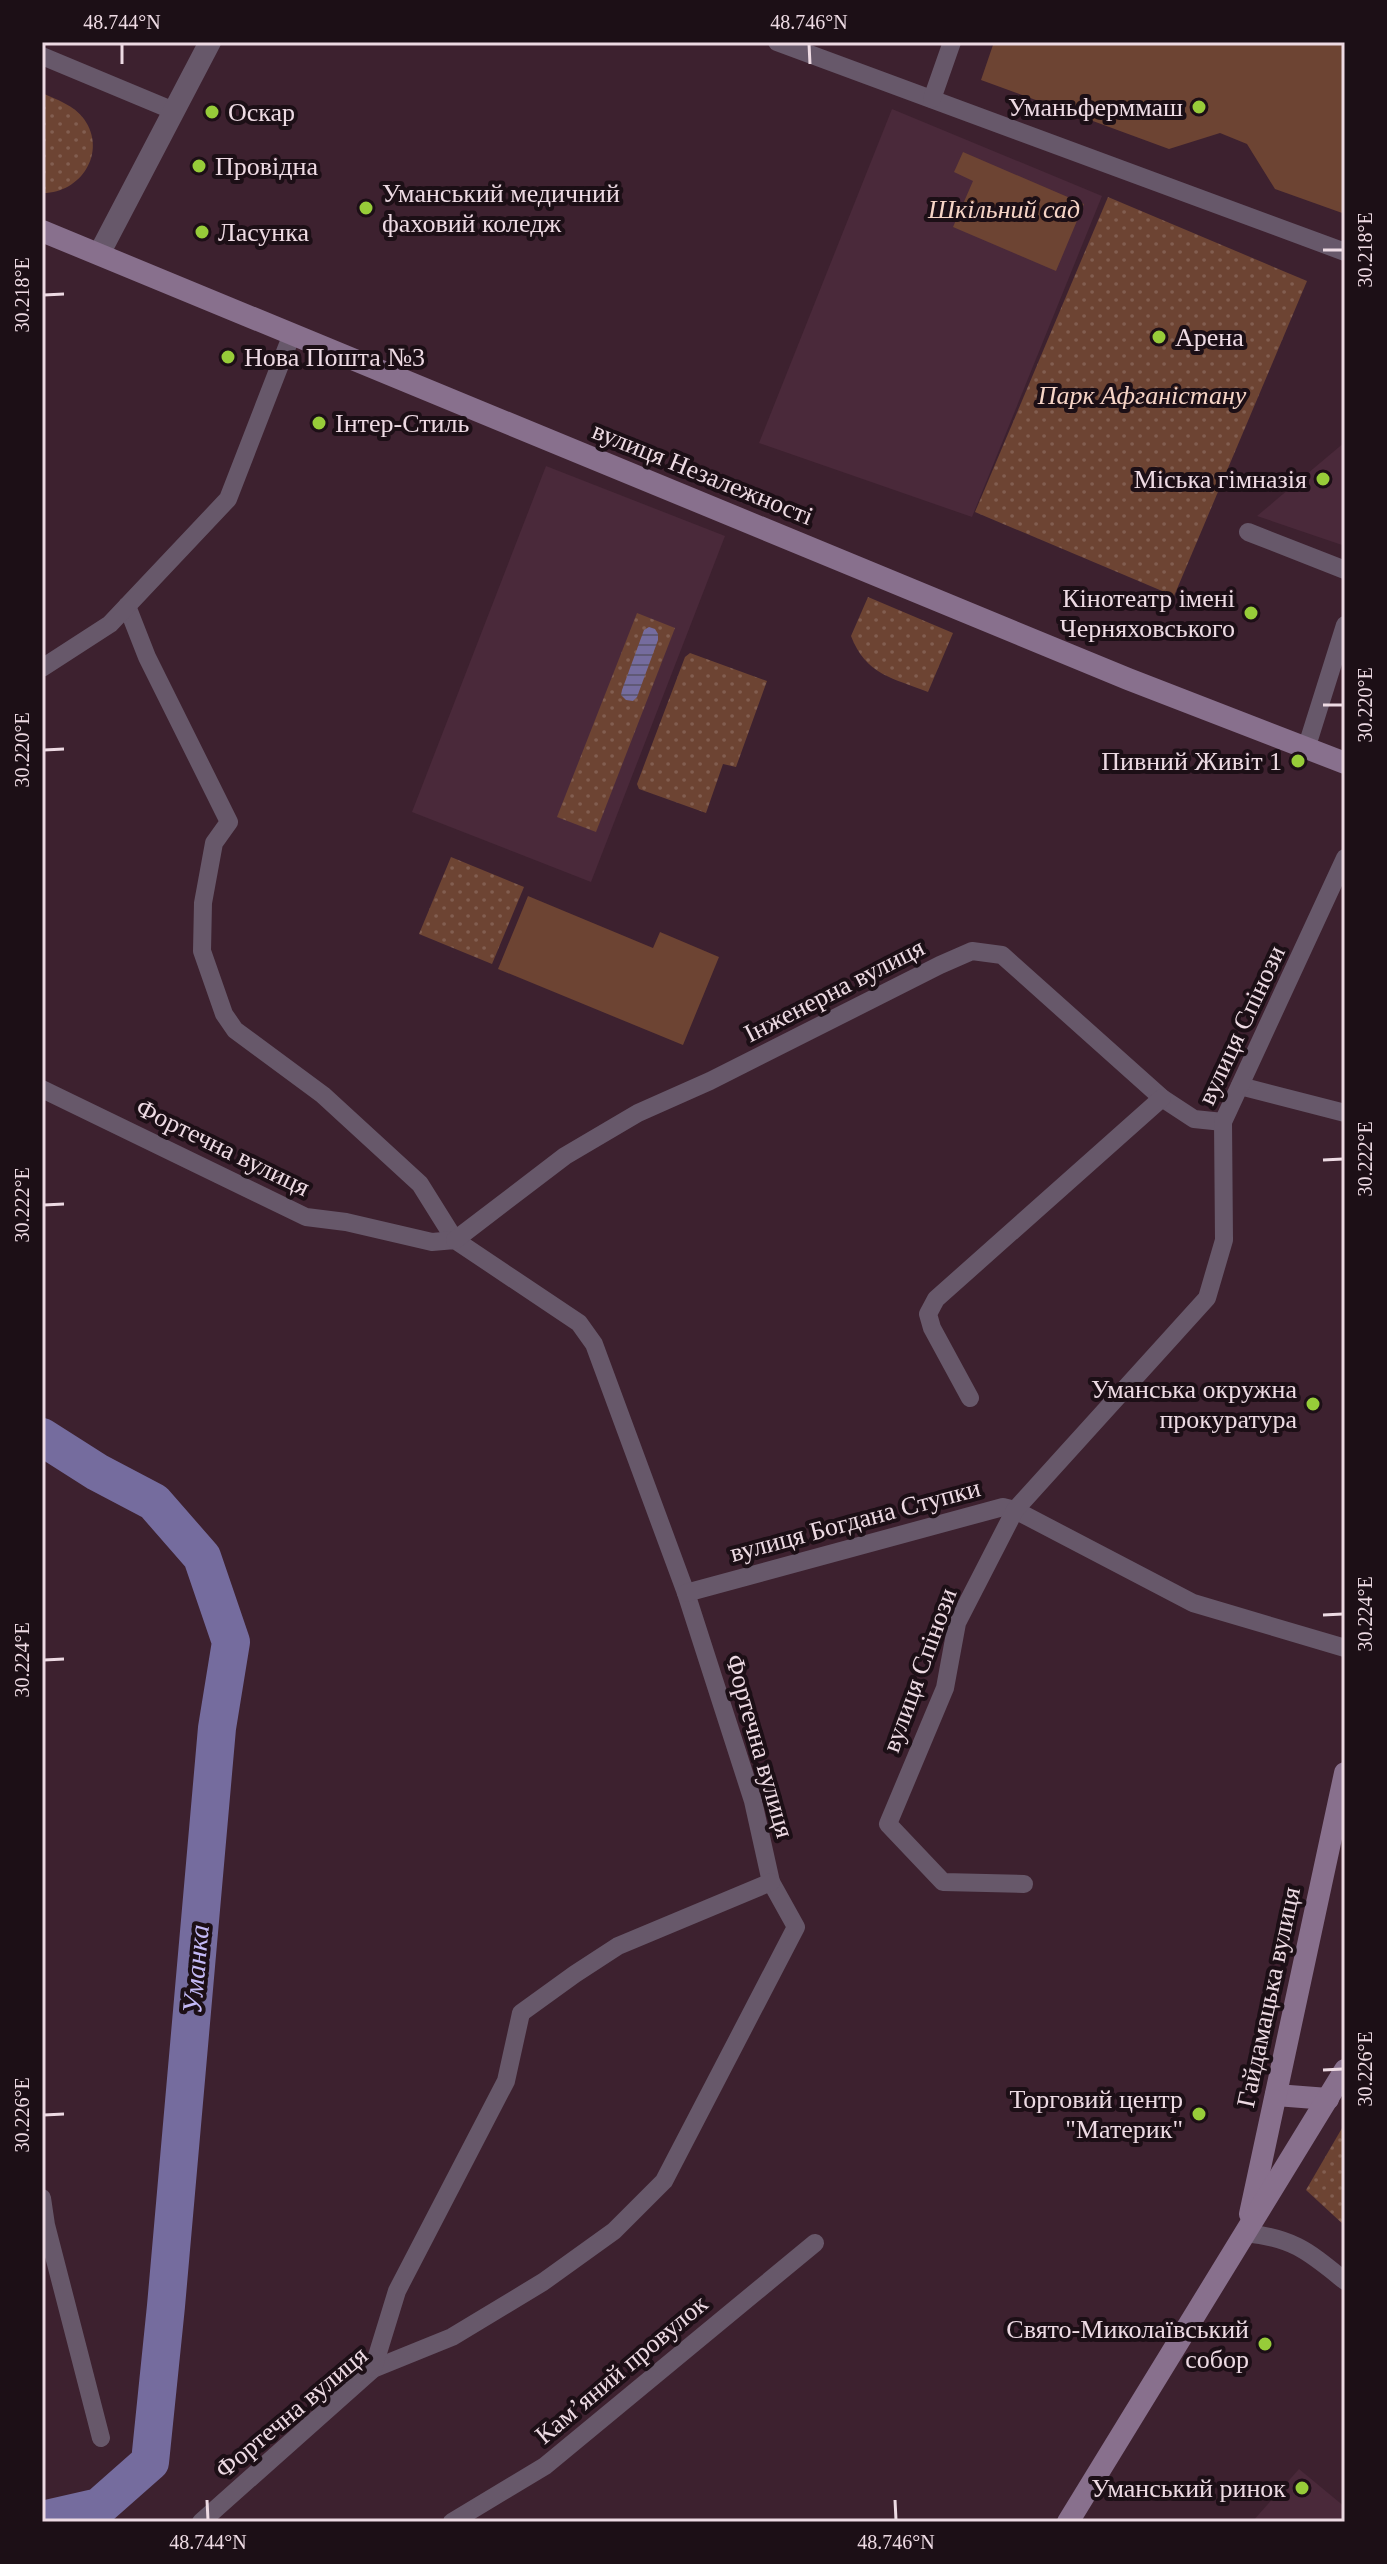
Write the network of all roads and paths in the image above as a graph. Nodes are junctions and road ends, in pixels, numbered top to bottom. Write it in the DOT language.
graph roads {
  1 [pos="210,42"];
  2 [pos="777,42"];
  3 [pos="952,42"];
  4 [pos="42,56"];
  5 [pos="932,99"];
  6 [pos="174,111"];
  7 [pos="42,231"];
  8 [pos="1345,252"];
  9 [pos="99,254"];
  10 [pos="292,334"];
  11 [pos="1248,532"];
  12 [pos="1345,570"];
  13 [pos="127,606"];
  14 [pos="1345,625"];
  15 [pos="42,668"];
  16 [pos="1306,749"];
  17 [pos="1345,763"];
  18 [pos="1345,858"];
  19 [pos="1240,1086"];
  20 [pos="42,1089"];
  21 [pos="1162,1098"];
  22 [pos="1345,1113"];
  23 [pos="1223,1122"];
  24 [pos="455,1240"];
  25 [pos="970,1398"];
  26 [pos="1015,1510"];
  27 [pos="686,1593"];
  28 [pos="1345,1648"];
  29 [pos="1345,1773"];
  30 [pos="771,1882"];
  31 [pos="1024,1884"];
  32 [pos="1345,2070"];
  33 [pos="1276,2095"];
  34 [pos="1328,2099"];
  35 [pos="42,2198"];
  36 [pos="43,2227"];
  37 [pos="1245,2233"];
  38 [pos="815,2243"];
  39 [pos="1345,2281"];
  40 [pos="373,2369"];
  41 [pos="101,2438"];
  42 [pos="201,2522"];
  43 [pos="452,2522"];
  44 [pos="1068,2522"];
  1 -- 6 [label="street"];
  2 -- 5 [label="street"];
  3 -- 5 [label="street"];
  4 -- 6 [label="street"];
  5 -- 8 [label="street"];
  6 -- 9 [label="street"];
  7 -- 9 [label="main road, вулиця Незалежності"];
  9 -- 10 [label="main road, вулиця Незалежності"];
  10 -- 13 [label="street"];
  10 -- 16 [label="main road, вулиця Незалежності"];
  11 -- 12 [label="street"];
  13 -- 15 [label="street"];
  13 -- 24 [label="street"];
  14 -- 16 [label="street"];
  16 -- 17 [label="main road, вулиця Незалежності"];
  18 -- 19 [label="street, вулиця Спінози"];
  19 -- 22 [label="street"];
  19 -- 23 [label="street, вулиця Спінози"];
  20 -- 24 [label="street, Фортечна вулиця"];
  21 -- 23 [label="street, Інженерна вулиця"];
  21 -- 24 [label="street, Інженерна вулиця"];
  21 -- 25 [label="street"];
  23 -- 26 [label="street, вулиця Спінози"];
  24 -- 27 [label="street, Фортечна вулиця"];
  26 -- 27 [label="street, вулиця Богдана Ступки"];
  26 -- 28 [label="street, вулиця Богдана Ступки"];
  26 -- 31 [label="street, вулиця Спінози"];
  27 -- 30 [label="street, Фортечна вулиця"];
  29 -- 33 [label="main road, Гайдамацька вулиця"];
  30 -- 40 [label="street"];
  30 -- 40 [label="street, Фортечна вулиця"];
  32 -- 34 [label="main road"];
  33 -- 34 [label="main road"];
  33 -- 37 [label="main road, Гайдамацька вулиця"];
  34 -- 37 [label="main road"];
  35 -- 36 [label="street"];
  36 -- 41 [label="street"];
  37 -- 39 [label="street"];
  37 -- 44 [label="main road"];
  38 -- 43 [label="street, Камʼяний провулок"];
  40 -- 42 [label="street, Фортечна вулиця"];
}
